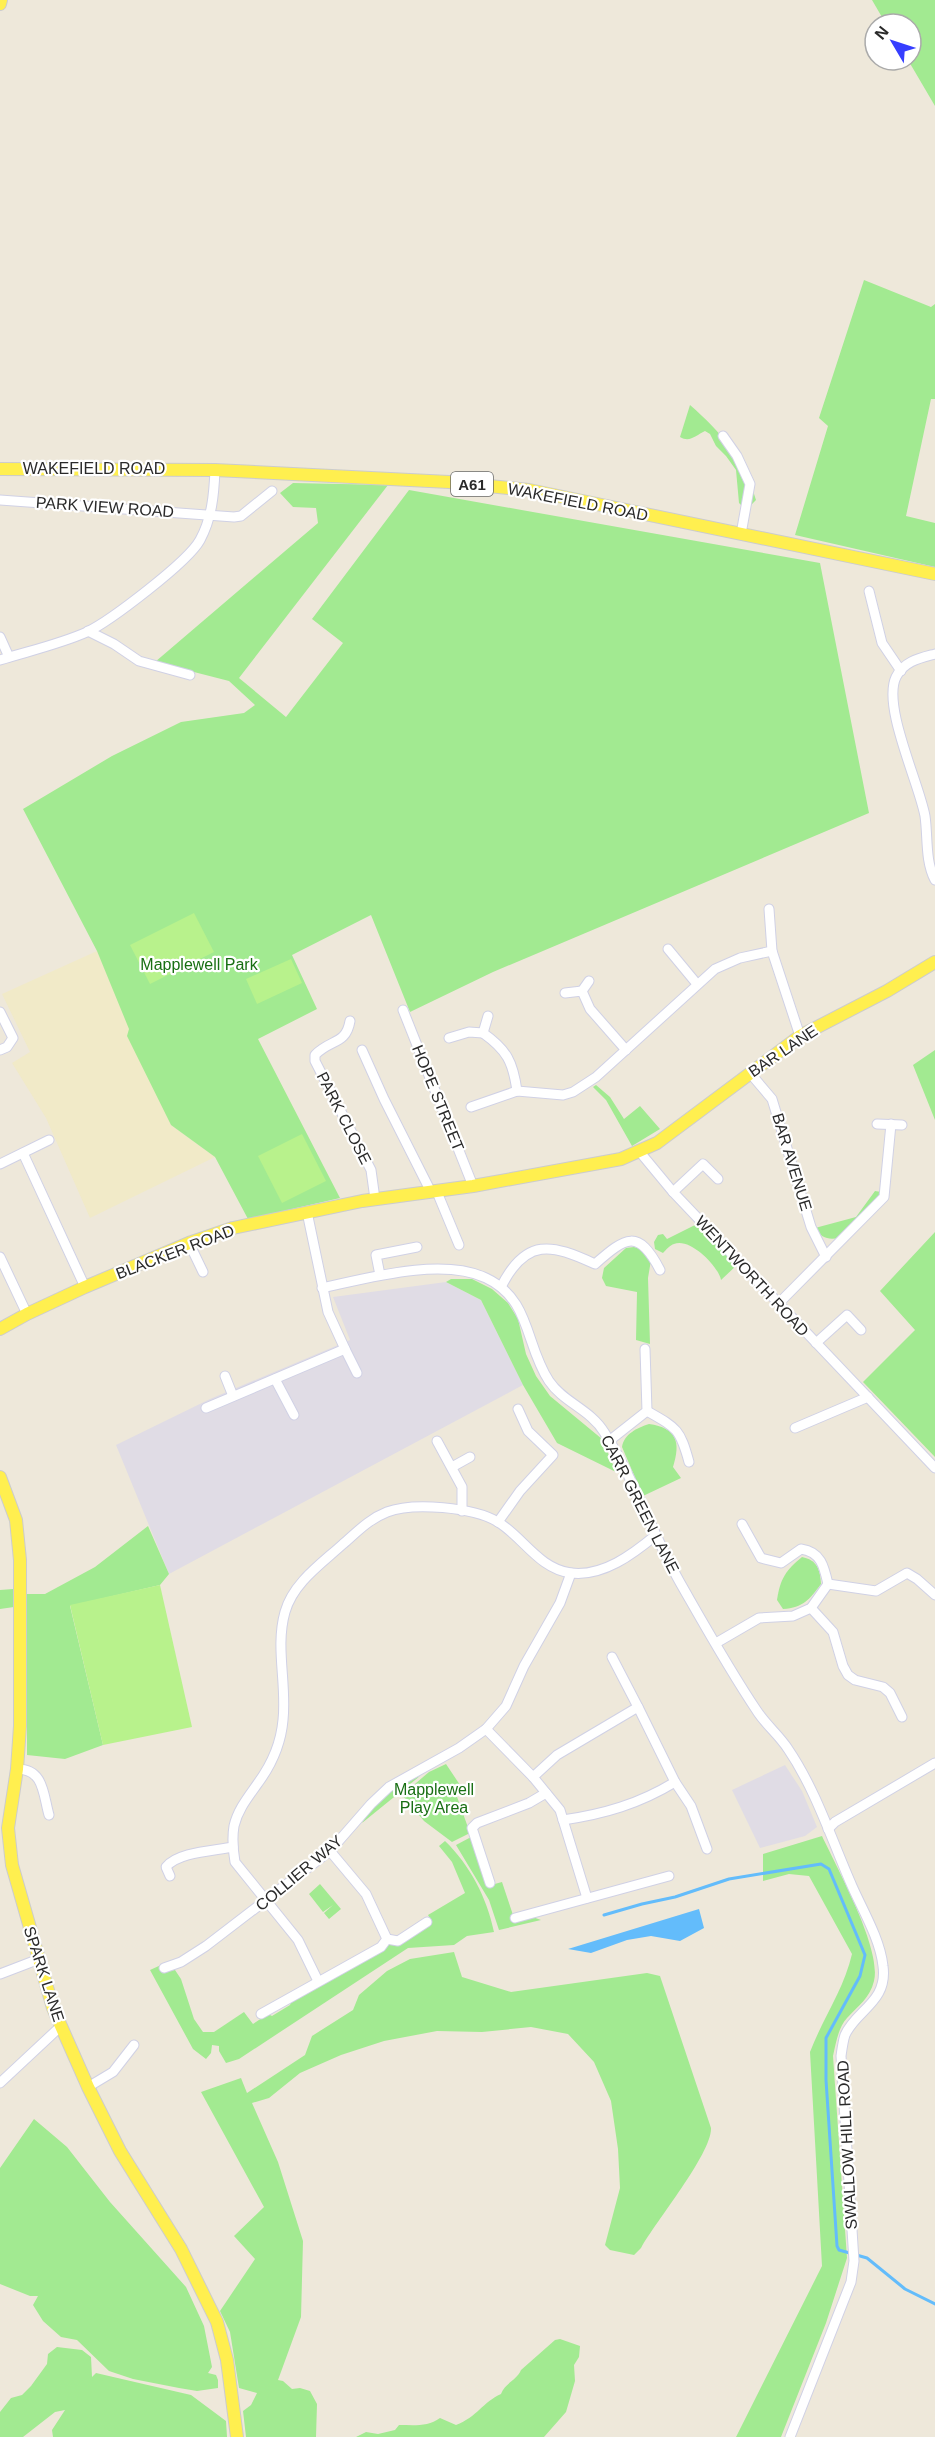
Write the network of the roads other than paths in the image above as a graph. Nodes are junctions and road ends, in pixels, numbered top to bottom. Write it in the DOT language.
graph roads {
  1 [pos="723,436"];
  2 [pos="0,469"];
  3 [pos="215,470"];
  4 [pos="272,491"];
  5 [pos="0,500"];
  6 [pos="210,513"];
  7 [pos="741,534"];
  8 [pos="935,574"];
  9 [pos="869,591"];
  10 [pos="88,631"];
  11 [pos="0,638"];
  12 [pos="935,654"];
  13 [pos="4,658"];
  14 [pos="901,671"];
  15 [pos="190,675"];
  16 [pos="935,880"];
  17 [pos="769,909"];
  18 [pos="668,950"];
  19 [pos="772,951"];
  20 [pos="935,962"];
  21 [pos="589,981"];
  22 [pos="697,984"];
  23 [pos="582,991"];
  24 [pos="565,993"];
  25 [pos="403,1010"];
  26 [pos="0,1012"];
  27 [pos="488,1016"];
  28 [pos="350,1021"];
  29 [pos="483,1034"];
  30 [pos="800,1035"];
  31 [pos="449,1038"];
  32 [pos="0,1050"];
  33 [pos="362,1050"];
  34 [pos="626,1050"];
  35 [pos="750,1073"];
  36 [pos="517,1090"];
  37 [pos="471,1107"];
  38 [pos="877,1124"];
  39 [pos="891,1124"];
  40 [pos="902,1125"];
  41 [pos="49,1140"];
  42 [pos="639,1152"];
  43 [pos="23,1153"];
  44 [pos="0,1164"];
  45 [pos="718,1179"];
  46 [pos="473,1186"];
  47 [pos="434,1192"];
  48 [pos="673,1192"];
  49 [pos="375,1199"];
  50 [pos="307,1212"];
  51 [pos="189,1243"];
  52 [pos="459,1245"];
  53 [pos="417,1247"];
  54 [pos="0,1257"];
  55 [pos="826,1257"];
  56 [pos="660,1270"];
  57 [pos="202,1272"];
  58 [pos="380,1275"];
  59 [pos="85,1287"];
  60 [pos="501,1287"];
  61 [pos="322,1288"];
  62 [pos="779,1303"];
  63 [pos="27,1314"];
  64 [pos="0,1329"];
  65 [pos="861,1330"];
  66 [pos="816,1343"];
  67 [pos="345,1349"];
  68 [pos="645,1349"];
  69 [pos="357,1373"];
  70 [pos="225,1376"];
  71 [pos="275,1379"];
  72 [pos="233,1396"];
  73 [pos="868,1397"];
  74 [pos="206,1408"];
  75 [pos="518,1409"];
  76 [pos="647,1411"];
  77 [pos="294,1415"];
  78 [pos="795,1428"];
  79 [pos="437,1441"];
  80 [pos="609,1441"];
  81 [pos="470,1457"];
  82 [pos="689,1462"];
  83 [pos="452,1467"];
  84 [pos="935,1468"];
  85 [pos="0,1477"];
  86 [pos="462,1511"];
  87 [pos="498,1522"];
  88 [pos="742,1524"];
  89 [pos="656,1535"];
  90 [pos="571,1573"];
  91 [pos="828,1584"];
  92 [pos="935,1595"];
  93 [pos="811,1608"];
  94 [pos="716,1643"];
  95 [pos="612,1656"];
  96 [pos="638,1707"];
  97 [pos="902,1717"];
  98 [pos="486,1729"];
  99 [pos="935,1763"];
  100 [pos="17,1769"];
  101 [pos="533,1777"];
  102 [pos="675,1782"];
  103 [pos="546,1793"];
  104 [pos="49,1815"];
  105 [pos="563,1820"];
  106 [pos="828,1829"];
  107 [pos="232,1847"];
  108 [pos="707,1849"];
  109 [pos="330,1851"];
  110 [pos="170,1876"];
  111 [pos="669,1876"];
  112 [pos="490,1883"];
  113 [pos="587,1898"];
  114 [pos="266,1902"];
  115 [pos="514,1918"];
  116 [pos="427,1922"];
  117 [pos="387,1939"];
  118 [pos="38,1958"];
  119 [pos="164,1968"];
  120 [pos="0,1974"];
  121 [pos="318,1980"];
  122 [pos="261,2014"];
  123 [pos="61,2026"];
  124 [pos="134,2045"];
  125 [pos="0,2083"];
  126 [pos="88,2087"];
  127 [pos="237,2437"];
  128 [pos="790,2437"];
  1 -- 7 [label="street"];
  2 -- 3 [label="main road, WAKEFIELD ROAD / A61"];
  3 -- 6 [label="street"];
  3 -- 7 [label="main road, WAKEFIELD ROAD / A61"];
  4 -- 6 [label="street, PARK VIEW ROAD"];
  5 -- 6 [label="street, PARK VIEW ROAD"];
  6 -- 10 [label="street"];
  7 -- 8 [label="main road, WAKEFIELD ROAD / A61"];
  9 -- 14 [label="street"];
  10 -- 13 [label="street"];
  10 -- 15 [label="street"];
  11 -- 13 [label="street"];
  12 -- 14 [label="street"];
  14 -- 16 [label="street"];
  17 -- 19 [label="street"];
  18 -- 22 [label="street"];
  19 -- 22 [label="street"];
  19 -- 30 [label="street"];
  20 -- 30 [label="main road, BAR LANE"];
  21 -- 23 [label="street"];
  22 -- 34 [label="street"];
  23 -- 24 [label="street"];
  23 -- 34 [label="street"];
  25 -- 46 [label="street, HOPE STREET"];
  26 -- 32 [label="street"];
  27 -- 29 [label="street"];
  28 -- 49 [label="street, PARK CLOSE"];
  29 -- 31 [label="street"];
  29 -- 36 [label="street"];
  30 -- 35 [label="main road, BAR LANE"];
  33 -- 47 [label="street"];
  34 -- 36 [label="street"];
  35 -- 42 [label="main road, BAR LANE"];
  35 -- 55 [label="street, BAR AVENUE"];
  36 -- 37 [label="street"];
  38 -- 39 [label="street"];
  39 -- 40 [label="street"];
  39 -- 55 [label="street"];
  41 -- 43 [label="street"];
  42 -- 46 [label="main road, BLACKER ROAD"];
  42 -- 48 [label="street, WENTWORTH ROAD"];
  43 -- 44 [label="street"];
  43 -- 59 [label="street"];
  45 -- 48 [label="street"];
  46 -- 47 [label="main road, BLACKER ROAD"];
  47 -- 49 [label="main road, BLACKER ROAD"];
  47 -- 52 [label="street"];
  48 -- 62 [label="street, WENTWORTH ROAD"];
  49 -- 50 [label="main road, BLACKER ROAD"];
  50 -- 51 [label="main road, BLACKER ROAD"];
  50 -- 61 [label="street"];
  51 -- 57 [label="street"];
  51 -- 59 [label="main road, BLACKER ROAD"];
  53 -- 58 [label="street"];
  54 -- 63 [label="street"];
  55 -- 62 [label="street"];
  56 -- 60 [label="street"];
  58 -- 60 [label="street, CARR GREEN LANE"];
  58 -- 61 [label="street, CARR GREEN LANE"];
  59 -- 63 [label="main road, BLACKER ROAD"];
  60 -- 80 [label="street, CARR GREEN LANE"];
  61 -- 67 [label="street"];
  62 -- 66 [label="street, WENTWORTH ROAD"];
  63 -- 64 [label="main road, BLACKER ROAD"];
  65 -- 66 [label="street"];
  66 -- 73 [label="street, WENTWORTH ROAD"];
  67 -- 69 [label="street"];
  67 -- 71 [label="street"];
  68 -- 76 [label="street"];
  70 -- 72 [label="street"];
  71 -- 72 [label="street"];
  71 -- 77 [label="street"];
  72 -- 74 [label="street"];
  73 -- 78 [label="street"];
  73 -- 84 [label="street, WENTWORTH ROAD"];
  75 -- 87 [label="street"];
  76 -- 80 [label="street"];
  76 -- 82 [label="street"];
  79 -- 83 [label="street"];
  80 -- 89 [label="street, CARR GREEN LANE"];
  81 -- 83 [label="street"];
  83 -- 86 [label="street"];
  85 -- 100 [label="main road, SPARK LANE"];
  86 -- 87 [label="street"];
  86 -- 107 [label="street"];
  87 -- 90 [label="street"];
  88 -- 91 [label="street"];
  89 -- 90 [label="street"];
  89 -- 94 [label="street, CARR GREEN LANE"];
  90 -- 98 [label="street, COLLIER WAY"];
  91 -- 92 [label="street"];
  91 -- 93 [label="street"];
  93 -- 94 [label="street"];
  93 -- 97 [label="street"];
  94 -- 106 [label="street, CARR GREEN LANE"];
  95 -- 96 [label="street"];
  96 -- 101 [label="street"];
  96 -- 102 [label="street"];
  98 -- 101 [label="street"];
  98 -- 109 [label="street, COLLIER WAY"];
  99 -- 106 [label="street"];
  100 -- 104 [label="street"];
  100 -- 118 [label="main road, SPARK LANE"];
  101 -- 103 [label="street"];
  102 -- 105 [label="street"];
  102 -- 108 [label="street"];
  103 -- 105 [label="street"];
  103 -- 112 [label="street"];
  105 -- 113 [label="street"];
  106 -- 128 [label="street, SWALLOW HILL ROAD"];
  107 -- 110 [label="street"];
  107 -- 114 [label="street"];
  109 -- 114 [label="street, COLLIER WAY"];
  109 -- 117 [label="street"];
  111 -- 113 [label="street"];
  113 -- 115 [label="street"];
  114 -- 119 [label="street, COLLIER WAY"];
  114 -- 121 [label="street"];
  116 -- 117 [label="street"];
  117 -- 121 [label="street"];
  118 -- 120 [label="street"];
  118 -- 123 [label="main road, SPARK LANE"];
  121 -- 122 [label="street"];
  123 -- 125 [label="street"];
  123 -- 126 [label="main road, SPARK LANE"];
  124 -- 126 [label="street"];
  126 -- 127 [label="main road, SPARK LANE"];
}
